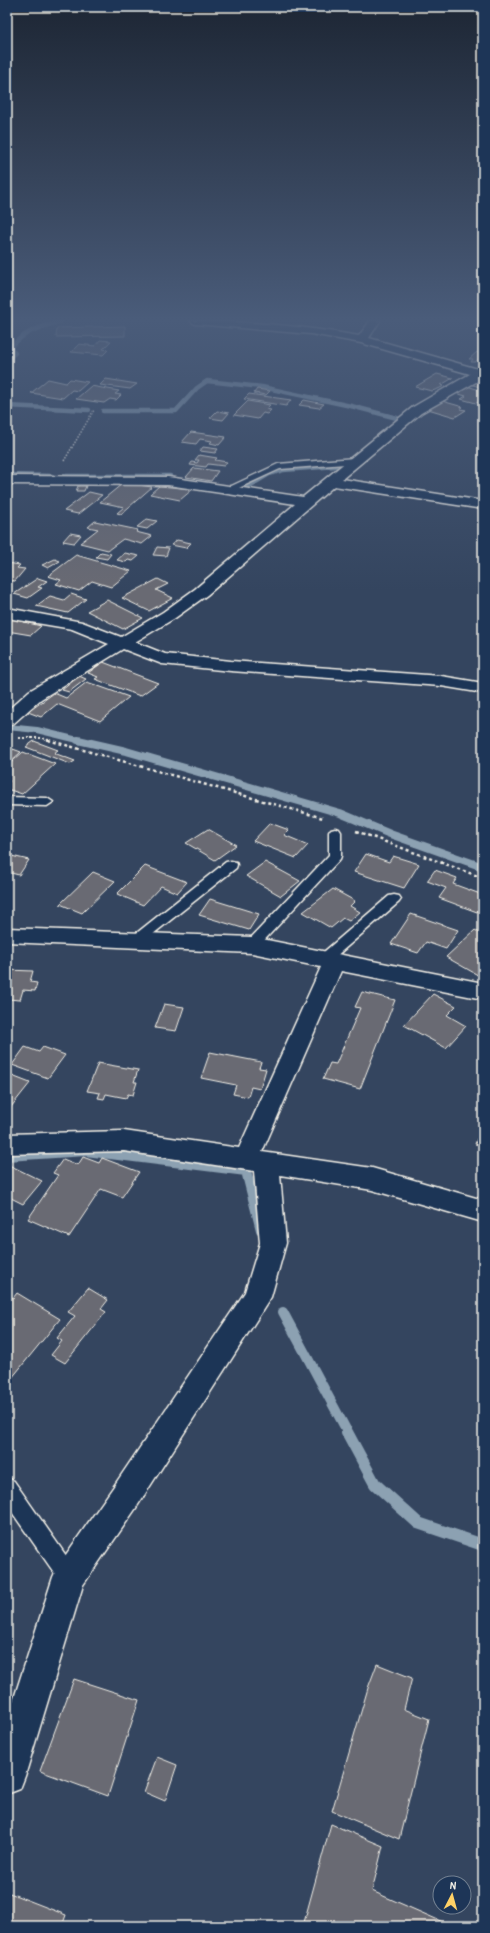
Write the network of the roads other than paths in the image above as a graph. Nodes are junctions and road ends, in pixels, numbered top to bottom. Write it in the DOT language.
graph roads {
  1 [pos="416,411"];
  2 [pos="355,461"];
  3 [pos="7,480"];
  4 [pos="330,481"];
  5 [pos="226,490"];
  6 [pos="306,502"];
  7 [pos="483,505"];
  8 [pos="7,613"];
  9 [pos="120,643"];
  10 [pos="483,688"];
  11 [pos="7,720"];
  12 [pos="7,801"];
  13 [pos="47,802"];
  14 [pos="334,832"];
  15 [pos="231,865"];
  16 [pos="394,899"];
  17 [pos="7,935"];
  18 [pos="138,939"];
  19 [pos="252,945"];
  20 [pos="329,961"];
  21 [pos="483,991"];
  22 [pos="7,1144"];
  23 [pos="256,1161"];
  24 [pos="483,1211"];
  25 [pos="7,1488"];
  26 [pos="69,1577"];
  27 [pos="7,1776"];
  1 -- 2 [label="street"];
  2 -- 4 [label="street"];
  2 -- 5 [label="lane"];
  3 -- 5 [label="street"];
  4 -- 6 [label="street"];
  4 -- 7 [label="street"];
  5 -- 6 [label="street"];
  6 -- 9 [label="street"];
  8 -- 9 [label="street"];
  9 -- 10 [label="street"];
  9 -- 11 [label="street"];
  12 -- 13 [label="lane"];
  14 -- 19 [label="lane"];
  15 -- 18 [label="lane"];
  16 -- 20 [label="lane"];
  17 -- 18 [label="street"];
  18 -- 19 [label="street"];
  19 -- 20 [label="street"];
  20 -- 21 [label="street"];
  20 -- 23 [label="street"];
  22 -- 23 [label="street"];
  23 -- 24 [label="street"];
  23 -- 26 [label="street"];
  25 -- 26 [label="lane"];
  26 -- 27 [label="street"];
}
